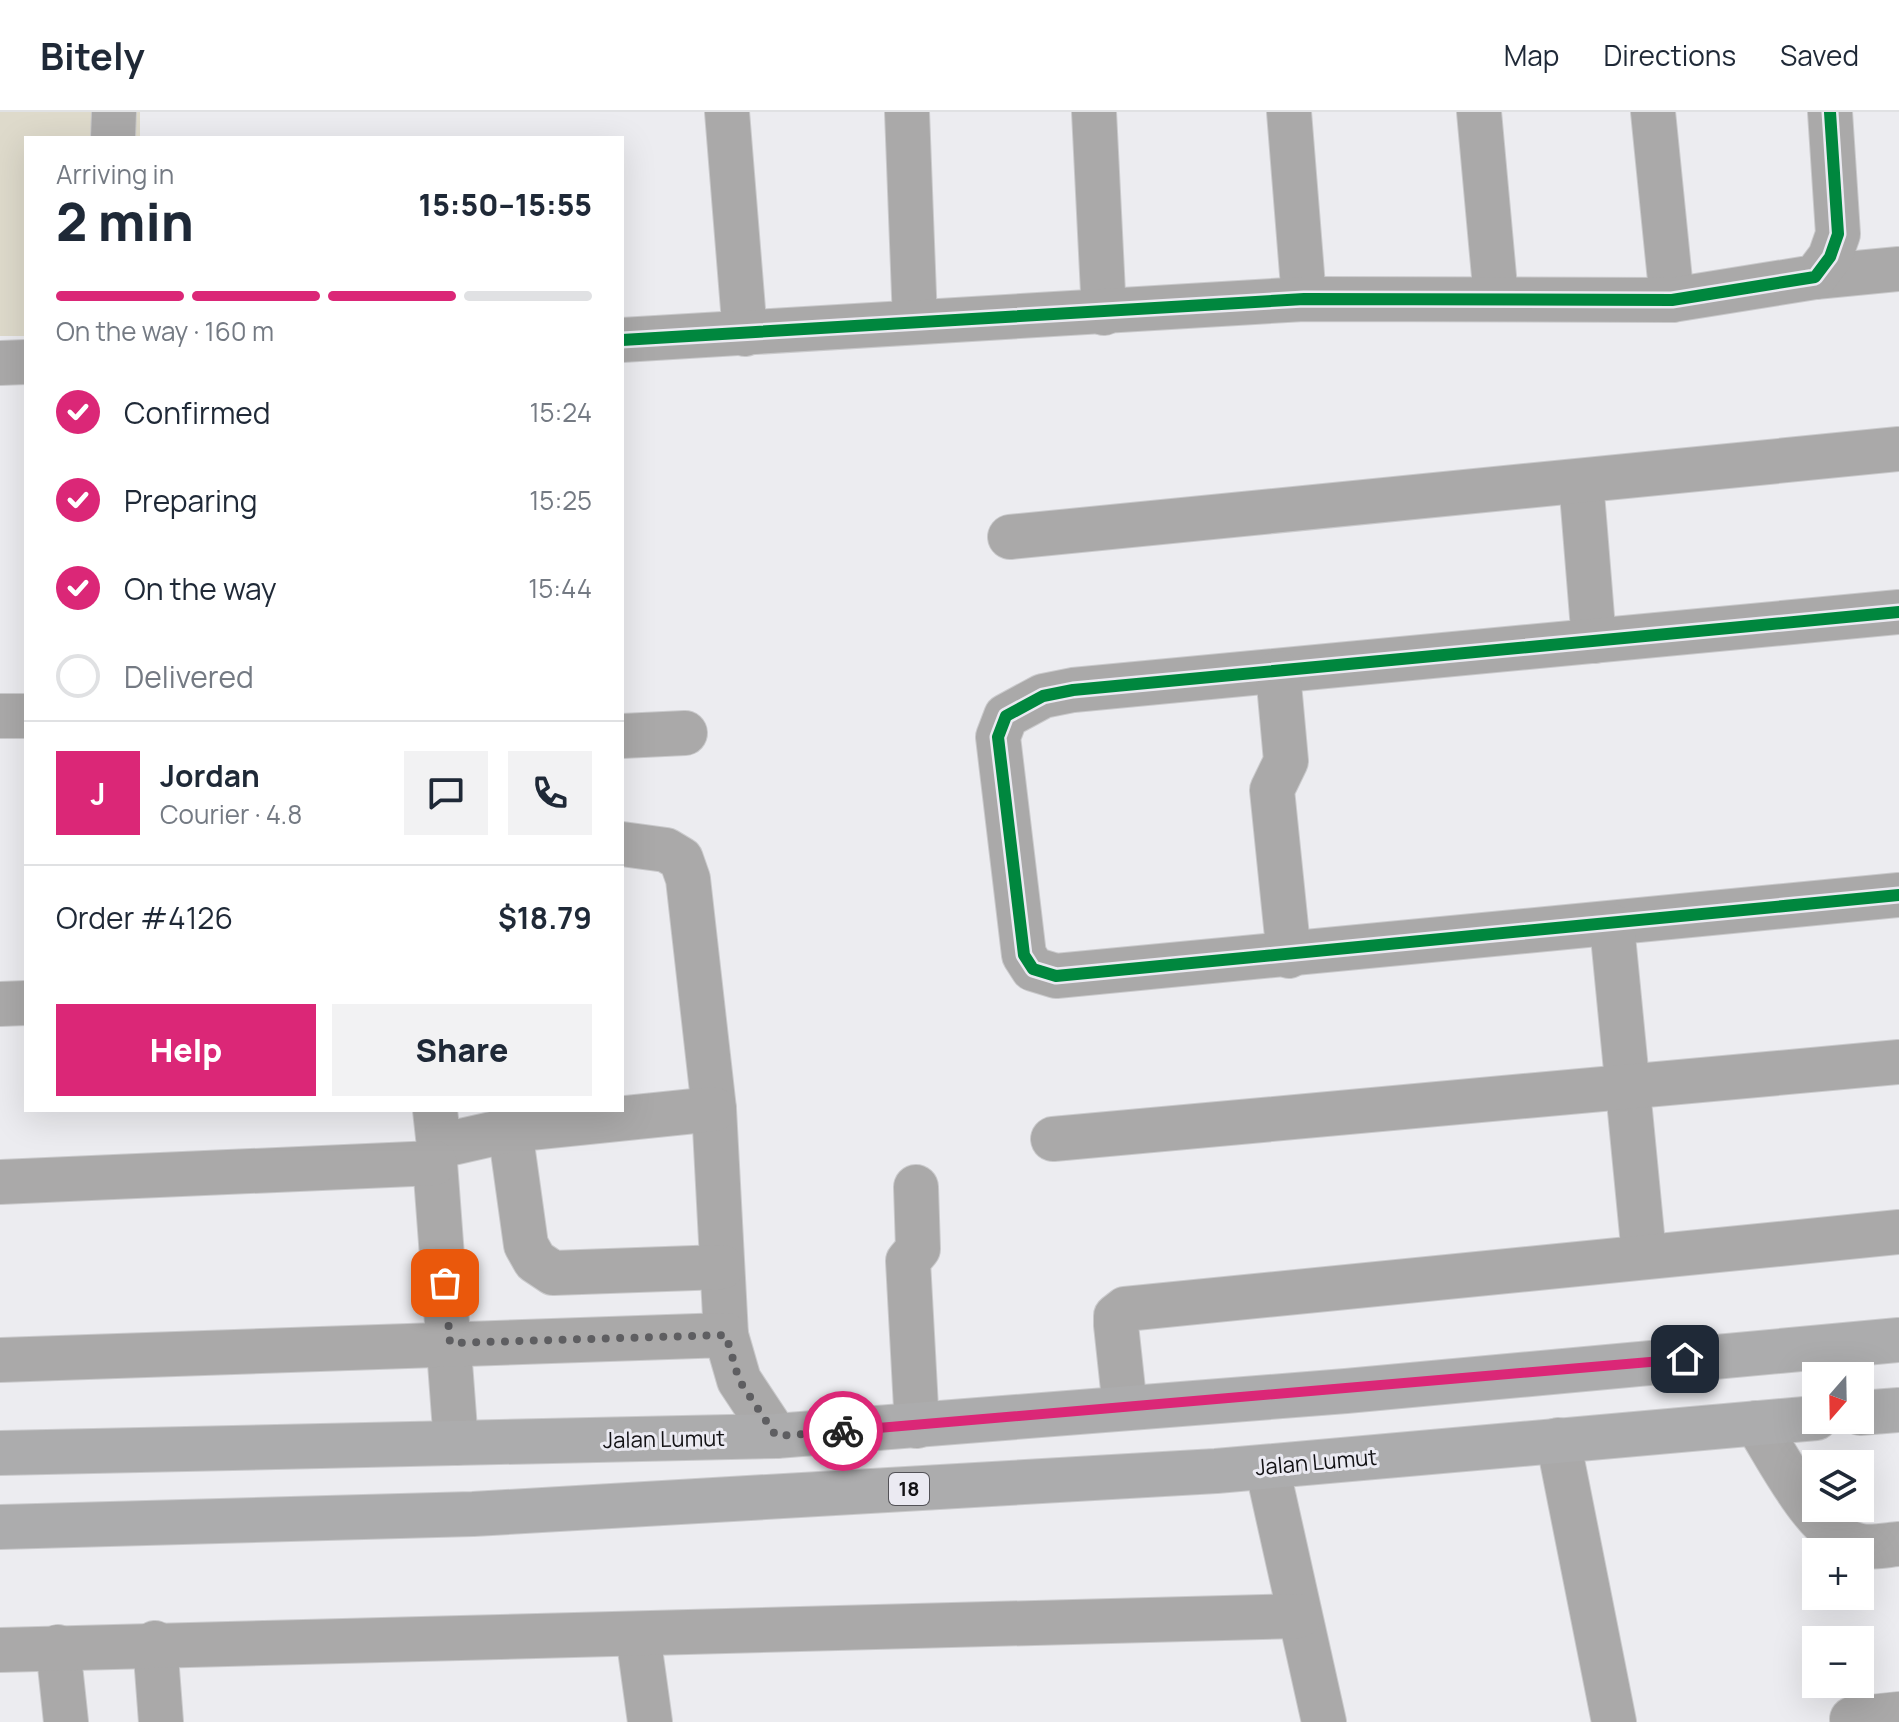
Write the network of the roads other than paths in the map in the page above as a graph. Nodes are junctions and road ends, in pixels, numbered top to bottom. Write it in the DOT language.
graph roads {
  1 [pos="114,112"];
  2 [pos="727,112"];
  3 [pos="907,112"];
  4 [pos="1094,112"];
  5 [pos="1289,112"];
  6 [pos="1479,112"];
  7 [pos="1653,112"];
  8 [pos="1830,112"];
  9 [pos="113,136"];
  10 [pos="1899,269"];
  11 [pos="1815,277"];
  12 [pos="1496,298"];
  13 [pos="1304,299"];
  14 [pos="1672,300"];
  15 [pos="1104,313"];
  16 [pos="915,321"];
  17 [pos="745,334"];
  18 [pos="624,340"];
  19 [pos="24,362"];
  20 [pos="0,363"];
  21 [pos="1899,449"];
  22 [pos="1581,481"];
  23 [pos="1010,537"];
  24 [pos="1899,612"];
  25 [pos="1594,641"];
  26 [pos="1278,673"];
  27 [pos="0,716"];
  28 [pos="24,716"];
  29 [pos="685,733"];
  30 [pos="624,736"];
  31 [pos="624,844"];
  32 [pos="1899,895"];
  33 [pos="1612,926"];
  34 [pos="1289,956"];
  35 [pos="24,1003"];
  36 [pos="0,1004"];
  37 [pos="1899,1062"];
  38 [pos="1628,1087"];
  39 [pos="714,1109"];
  40 [pos="510,1130"];
  41 [pos="1053,1139"];
  42 [pos="436,1140"];
  43 [pos="0,1182"];
  44 [pos="916,1187"];
  45 [pos="1899,1232"];
  46 [pos="1644,1255"];
  47 [pos="722,1267"];
  48 [pos="726,1335"];
  49 [pos="1899,1340"];
  50 [pos="450,1343"];
  51 [pos="0,1360"];
  52 [pos="1125,1408"];
  53 [pos="1899,1410"];
  54 [pos="1874,1412"];
  55 [pos="1802,1419"];
  56 [pos="1756,1423"];
  57 [pos="917,1426"];
  58 [pos="776,1436"];
  59 [pos="1558,1440"];
  60 [pos="456,1443"];
  61 [pos="0,1453"];
  62 [pos="1267,1467"];
  63 [pos="0,1527"];
  64 [pos="1899,1544"];
  65 [pos="1299,1616"];
  66 [pos="638,1635"];
  67 [pos="155,1643"];
  68 [pos="58,1647"];
  69 [pos="0,1650"];
  70 [pos="1899,1714"];
  71 [pos="1852,1719"];
  72 [pos="66,1722"];
  73 [pos="161,1722"];
  74 [pos="650,1722"];
  75 [pos="1324,1722"];
  76 [pos="1614,1722"];
  1 -- 9 [label="street"];
  2 -- 17 [label="street"];
  3 -- 16 [label="street"];
  4 -- 15 [label="street"];
  5 -- 13 [label="street"];
  6 -- 12 [label="street"];
  7 -- 14 [label="street"];
  8 -- 11 [label="street"];
  10 -- 11 [label="street"];
  11 -- 14 [label="street"];
  12 -- 13 [label="street"];
  12 -- 14 [label="street"];
  13 -- 15 [label="street"];
  15 -- 16 [label="street"];
  16 -- 17 [label="street"];
  17 -- 18 [label="street"];
  19 -- 20 [label="street"];
  21 -- 22 [label="street"];
  22 -- 23 [label="street"];
  22 -- 25 [label="street"];
  24 -- 25 [label="street"];
  25 -- 26 [label="street"];
  26 -- 34 [label="street"];
  26 -- 34 [label="street"];
  27 -- 28 [label="street"];
  29 -- 30 [label="street"];
  31 -- 39 [label="street"];
  32 -- 33 [label="street"];
  33 -- 34 [label="street"];
  33 -- 38 [label="street"];
  35 -- 36 [label="street"];
  37 -- 38 [label="street"];
  38 -- 41 [label="street"];
  38 -- 46 [label="street"];
  39 -- 40 [label="street"];
  39 -- 47 [label="street"];
  40 -- 42 [label="street"];
  40 -- 47 [label="street"];
  42 -- 43 [label="street"];
  42 -- 50 [label="street"];
  44 -- 57 [label="street"];
  45 -- 46 [label="street"];
  46 -- 52 [label="street"];
  47 -- 48 [label="street"];
  48 -- 50 [label="street"];
  48 -- 58 [label="street"];
  49 -- 52 [label="main road, Jalan Lumut"];
  50 -- 51 [label="street"];
  50 -- 60 [label="street"];
  52 -- 57 [label="main road, Jalan Lumut"];
  53 -- 54 [label="main road"];
  55 -- 56 [label="main road, Jalan Lumut / 18"];
  56 -- 59 [label="main road, Jalan Lumut / 18"];
  56 -- 64 [label="street"];
  57 -- 58 [label="main road, Jalan Lumut"];
  58 -- 60 [label="main road, Jalan Lumut"];
  59 -- 62 [label="main road, Jalan Lumut / 18"];
  59 -- 76 [label="street"];
  60 -- 61 [label="main road, Jalan Lumut"];
  62 -- 63 [label="main road, Jalan Lumut / 18"];
  62 -- 65 [label="street"];
  65 -- 66 [label="street"];
  65 -- 75 [label="street"];
  66 -- 67 [label="street"];
  66 -- 74 [label="street"];
  67 -- 68 [label="street"];
  67 -- 73 [label="street"];
  68 -- 69 [label="street"];
  68 -- 72 [label="street"];
  70 -- 71 [label="street"];
}
